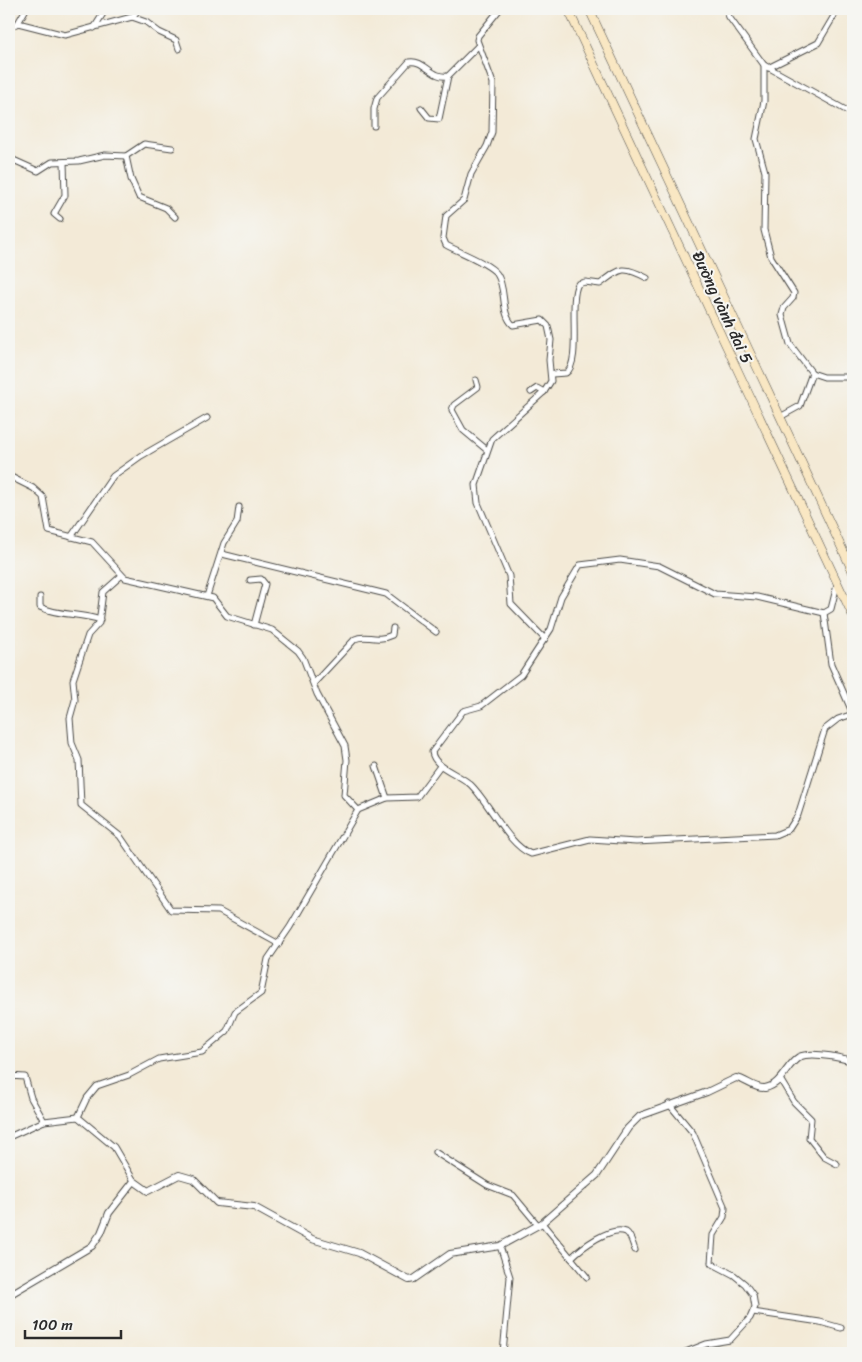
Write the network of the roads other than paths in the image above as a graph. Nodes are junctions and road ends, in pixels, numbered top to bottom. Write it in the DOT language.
graph roads {
  1 [pos="26,9"];
  2 [pos="106,9"];
  3 [pos="139,9"];
  4 [pos="500,9"];
  5 [pos="568,9"];
  6 [pos="589,9"];
  7 [pos="726,9"];
  8 [pos="838,9"];
  9 [pos="132,17"];
  10 [pos="18,23"];
  11 [pos="9,28"];
  12 [pos="93,29"];
  13 [pos="478,46"];
  14 [pos="179,49"];
  15 [pos="766,66"];
  16 [pos="448,76"];
  17 [pos="421,108"];
  18 [pos="853,114"];
  19 [pos="374,126"];
  20 [pos="172,148"];
  21 [pos="126,156"];
  22 [pos="9,158"];
  23 [pos="64,162"];
  24 [pos="175,217"];
  25 [pos="60,218"];
  26 [pos="647,278"];
  27 [pos="812,373"];
  28 [pos="552,374"];
  29 [pos="853,377"];
  30 [pos="476,380"];
  31 [pos="531,392"];
  32 [pos="544,392"];
  33 [pos="780,417"];
  34 [pos="207,418"];
  35 [pos="487,450"];
  36 [pos="9,476"];
  37 [pos="239,507"];
  38 [pos="71,536"];
  39 [pos="222,554"];
  40 [pos="853,570"];
  41 [pos="121,576"];
  42 [pos="250,580"];
  43 [pos="837,582"];
  44 [pos="40,596"];
  45 [pos="207,596"];
  46 [pos="824,613"];
  47 [pos="853,616"];
  48 [pos="100,620"];
  49 [pos="254,624"];
  50 [pos="393,628"];
  51 [pos="436,632"];
  52 [pos="545,639"];
  53 [pos="314,683"];
  54 [pos="853,714"];
  55 [pos="376,766"];
  56 [pos="440,766"];
  57 [pos="387,798"];
  58 [pos="358,810"];
  59 [pos="279,944"];
  60 [pos="853,1061"];
  61 [pos="9,1076"];
  62 [pos="780,1079"];
  63 [pos="669,1104"];
  64 [pos="78,1117"];
  65 [pos="44,1121"];
  66 [pos="9,1137"];
  67 [pos="435,1152"];
  68 [pos="837,1164"];
  69 [pos="134,1181"];
  70 [pos="540,1224"];
  71 [pos="500,1246"];
  72 [pos="634,1250"];
  73 [pos="571,1258"];
  74 [pos="587,1277"];
  75 [pos="9,1295"];
  76 [pos="754,1312"];
  77 [pos="841,1328"];
  78 [pos="503,1353"];
  79 [pos="683,1353"];
  1 -- 10 [label="street"];
  2 -- 12 [label="street"];
  3 -- 9 [label="street"];
  4 -- 13 [label="street"];
  5 -- 43 [label="main road, Đường vành đai 5"];
  6 -- 33 [label="main road, Đường vành đai 5"];
  7 -- 15 [label="street"];
  8 -- 15 [label="street"];
  9 -- 12 [label="street"];
  9 -- 14 [label="street"];
  10 -- 11 [label="street"];
  10 -- 12 [label="street"];
  13 -- 16 [label="street"];
  13 -- 28 [label="street"];
  15 -- 18 [label="street"];
  15 -- 27 [label="street"];
  16 -- 17 [label="street"];
  16 -- 19 [label="street"];
  20 -- 21 [label="street"];
  21 -- 23 [label="street"];
  21 -- 24 [label="street"];
  22 -- 23 [label="street"];
  23 -- 25 [label="street"];
  26 -- 28 [label="street"];
  27 -- 29 [label="street"];
  27 -- 33 [label="street"];
  28 -- 32 [label="street"];
  30 -- 35 [label="street"];
  31 -- 32 [label="street"];
  32 -- 35 [label="street"];
  33 -- 40 [label="main road, Đường vành đai 5"];
  34 -- 38 [label="street"];
  35 -- 52 [label="street"];
  36 -- 38 [label="street"];
  37 -- 39 [label="street"];
  38 -- 41 [label="street"];
  39 -- 45 [label="street"];
  39 -- 51 [label="street"];
  41 -- 45 [label="street"];
  41 -- 48 [label="street"];
  42 -- 49 [label="street"];
  43 -- 46 [label="street"];
  43 -- 47 [label="main road, Đường vành đai 5"];
  44 -- 48 [label="street"];
  45 -- 49 [label="street"];
  46 -- 52 [label="street"];
  46 -- 54 [label="street"];
  48 -- 59 [label="street"];
  49 -- 53 [label="street"];
  50 -- 53 [label="street"];
  52 -- 56 [label="street"];
  53 -- 58 [label="street"];
  54 -- 56 [label="street"];
  55 -- 57 [label="street"];
  56 -- 57 [label="street"];
  57 -- 58 [label="street"];
  58 -- 59 [label="street"];
  59 -- 64 [label="street"];
  60 -- 62 [label="street"];
  61 -- 65 [label="street"];
  62 -- 63 [label="street"];
  62 -- 68 [label="street"];
  63 -- 70 [label="street"];
  63 -- 76 [label="street"];
  64 -- 65 [label="street"];
  64 -- 69 [label="street"];
  65 -- 66 [label="street"];
  67 -- 70 [label="street"];
  69 -- 71 [label="street"];
  69 -- 75 [label="street"];
  70 -- 71 [label="street"];
  70 -- 73 [label="street"];
  71 -- 78 [label="street"];
  72 -- 73 [label="street"];
  73 -- 74 [label="street"];
  76 -- 77 [label="street"];
  76 -- 79 [label="street"];
}
